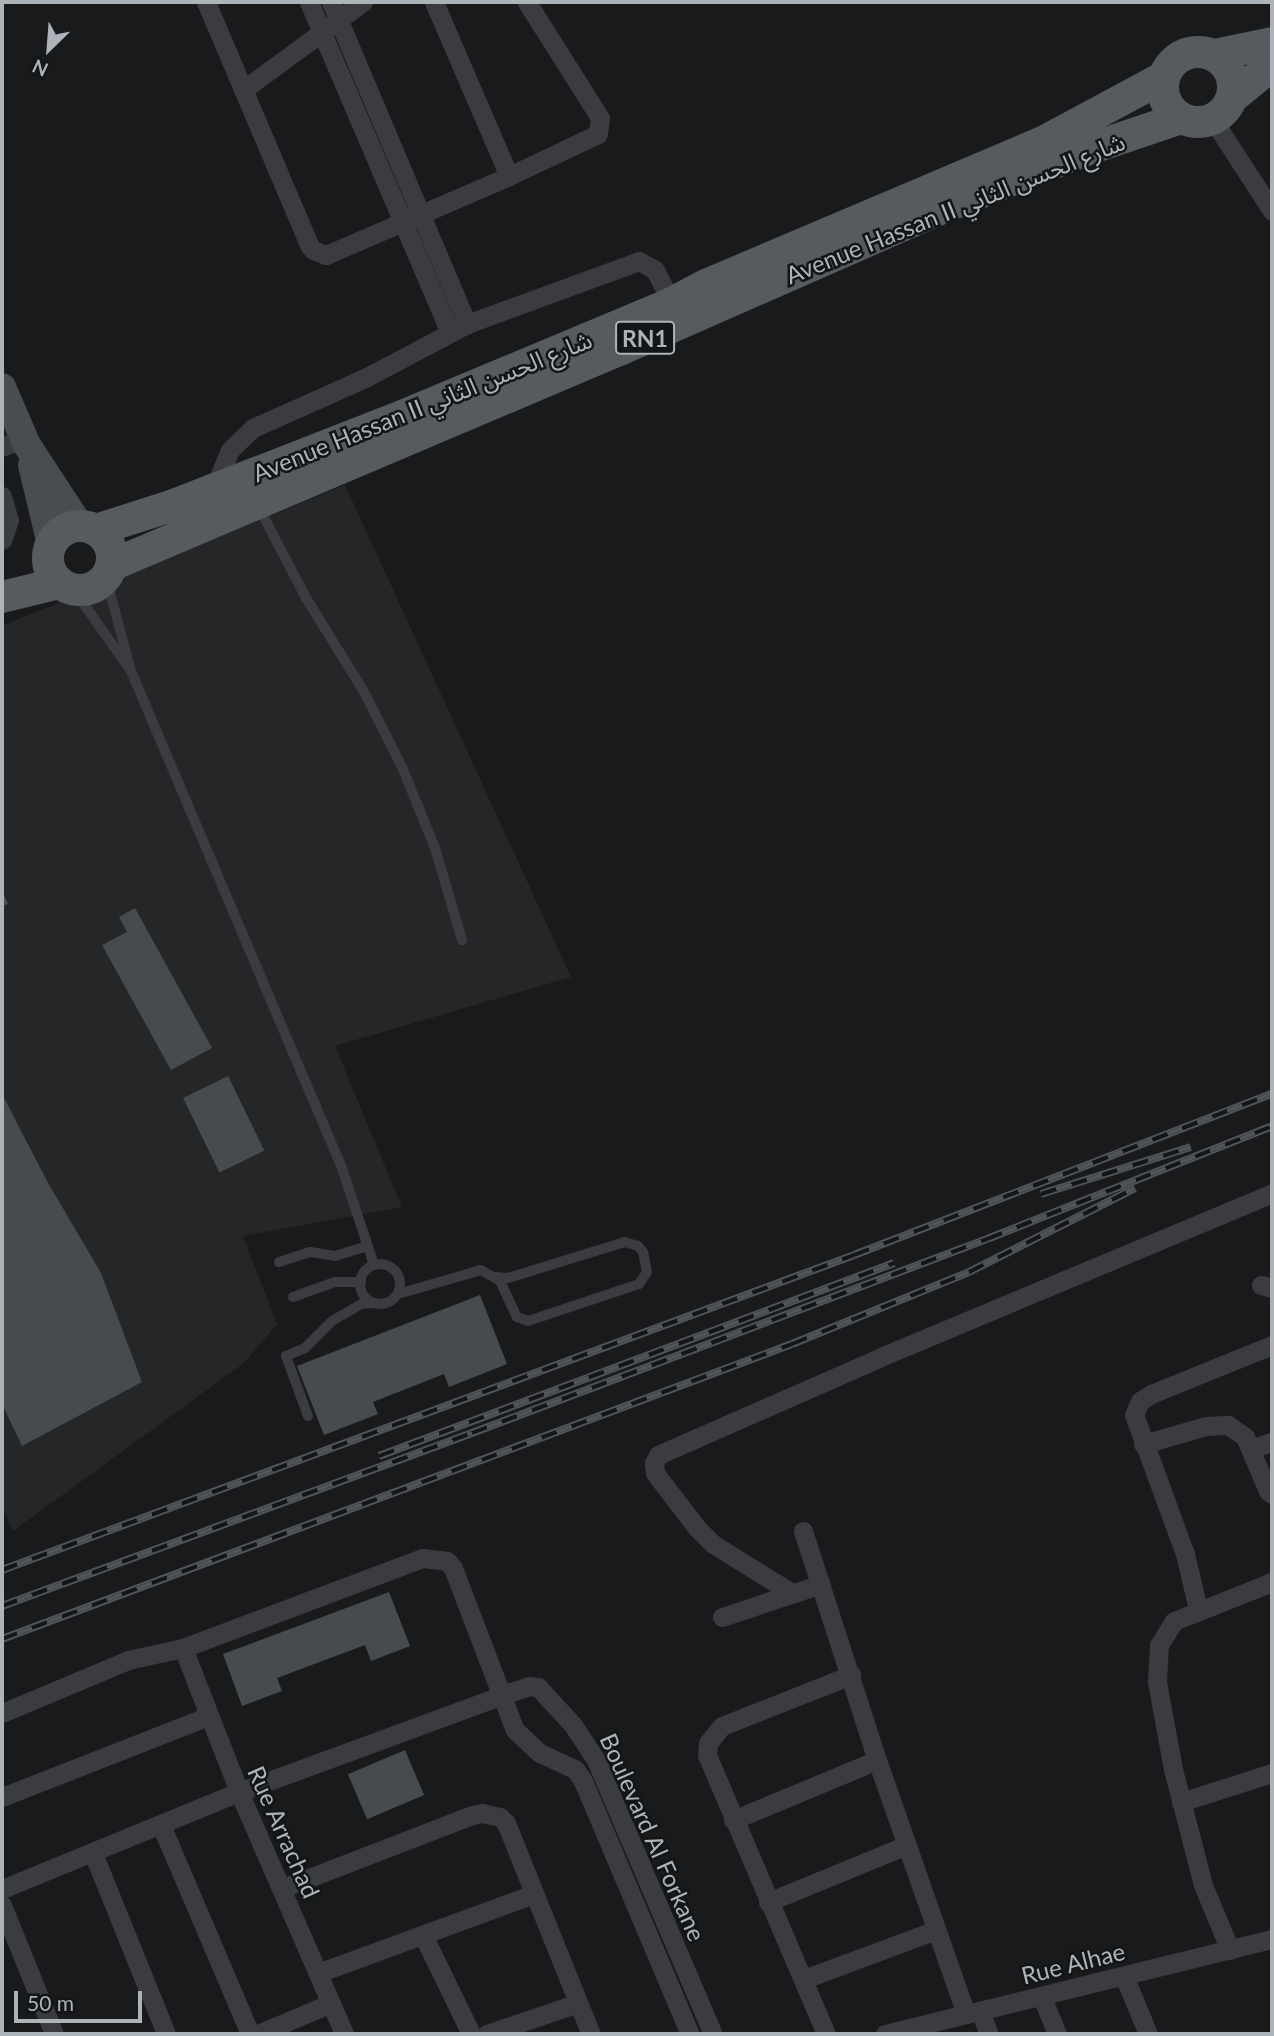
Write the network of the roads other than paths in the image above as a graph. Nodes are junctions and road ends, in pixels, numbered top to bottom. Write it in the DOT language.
graph roads {
  1 [pos="206,2"];
  2 [pos="309,2"];
  3 [pos="363,2"];
  4 [pos="434,2"];
  5 [pos="527,2"];
  6 [pos="335,10"];
  7 [pos="321,30"];
  8 [pos="1272,43"];
  9 [pos="1215,55"];
  10 [pos="1272,65"];
  11 [pos="1164,77"];
  12 [pos="243,90"];
  13 [pos="1223,108"];
  14 [pos="1181,118"];
  15 [pos="509,176"];
  16 [pos="1272,211"];
  17 [pos="412,219"];
  18 [pos="672,303"];
  19 [pos="459,328"];
  20 [pos="2,387"];
  21 [pos="17,443"];
  22 [pos="213,491"];
  23 [pos="2,496"];
  24 [pos="256,503"];
  25 [pos="88,528"];
  26 [pos="2,540"];
  27 [pos="58,569"];
  28 [pos="109,571"];
  29 [pos="2,586"];
  30 [pos="2,597"];
  31 [pos="131,671"];
  32 [pos="462,940"];
  33 [pos="1272,1193"];
  34 [pos="367,1246"];
  35 [pos="279,1262"];
  36 [pos="374,1265"];
  37 [pos="495,1277"];
  38 [pos="361,1282"];
  39 [pos="398,1294"];
  40 [pos="293,1297"];
  41 [pos="373,1303"];
  42 [pos="1272,1345"];
  43 [pos="308,1416"];
  44 [pos="1272,1442"];
  45 [pos="1143,1444"];
  46 [pos="1250,1448"];
  47 [pos="1272,1494"];
  48 [pos="803,1531"];
  49 [pos="1272,1582"];
  50 [pos="821,1584"];
  51 [pos="792,1594"];
  52 [pos="1198,1609"];
  53 [pos="722,1617"];
  54 [pos="183,1648"];
  55 [pos="851,1675"];
  56 [pos="502,1695"];
  57 [pos="2,1713"];
  58 [pos="209,1716"];
  59 [pos="877,1760"];
  60 [pos="1272,1773"];
  61 [pos="239,1791"];
  62 [pos="2,1797"];
  63 [pos="1181,1802"];
  64 [pos="733,1821"];
  65 [pos="161,1825"];
  66 [pos="907,1844"];
  67 [pos="93,1853"];
  68 [pos="283,1888"];
  69 [pos="2,1889"];
  70 [pos="534,1894"];
  71 [pos="768,1902"];
  72 [pos="2,1905"];
  73 [pos="936,1930"];
  74 [pos="424,1935"];
  75 [pos="1272,1939"];
  76 [pos="9,1942"];
  77 [pos="1230,1950"];
  78 [pos="318,1973"];
  79 [pos="1124,1976"];
  80 [pos="804,1979"];
  81 [pos="1042,1997"];
  82 [pos="331,2003"];
  83 [pos="578,2003"];
  84 [pos="973,2013"];
  85 [pos="54,2034"];
  86 [pos="166,2034"];
  87 [pos="250,2034"];
  88 [pos="258,2034"];
  89 [pos="345,2034"];
  90 [pos="471,2034"];
  91 [pos="486,2034"];
  92 [pos="591,2034"];
  93 [pos="690,2034"];
  94 [pos="713,2034"];
  95 [pos="826,2034"];
  96 [pos="885,2034"];
  97 [pos="989,2034"];
  98 [pos="1057,2034"];
  99 [pos="1148,2034"];
  1 -- 12 [label="street"];
  2 -- 7 [label="street"];
  3 -- 6 [label="street"];
  4 -- 15 [label="street"];
  5 -- 15 [label="street"];
  6 -- 7 [label="street"];
  6 -- 17 [label="street"];
  7 -- 12 [label="street"];
  7 -- 17 [label="street"];
  8 -- 9 [label="main road, RN1"];
  9 -- 11 [label="main road, RN1"];
  9 -- 13 [label="main road"];
  10 -- 13 [label="main road"];
  11 -- 14 [label="main road"];
  11 -- 18 [label="main road, Avenue Hassan II شارع الحسن الثاني / RN1"];
  12 -- 17 [label="street"];
  13 -- 14 [label="main road, RN1"];
  13 -- 16 [label="street"];
  14 -- 24 [label="main road, Avenue Hassan II شارع الحسن الثاني / RN1"];
  15 -- 17 [label="street"];
  17 -- 19 [label="street"];
  18 -- 19 [label="street"];
  18 -- 22 [label="main road, Avenue Hassan II شارع الحسن الثاني / RN1"];
  19 -- 22 [label="street"];
  20 -- 21 [label="main road"];
  21 -- 25 [label="main road"];
  21 -- 27 [label="main road"];
  22 -- 25 [label="main road, Avenue Hassan II شارع الحسن الثاني / RN1"];
  23 -- 26 [label="street"];
  24 -- 28 [label="main road, Avenue Hassan II شارع الحسن الثاني / RN1"];
  24 -- 32 [label="lane"];
  25 -- 27 [label="main road, Avenue Hassan II شارع الحسن الثاني / RN1"];
  25 -- 28 [label="main road"];
  27 -- 28 [label="main road, Avenue Hassan II شارع الحسن الثاني / RN1"];
  27 -- 29 [label="main road, Avenue Hassan II شارع الحسن الثاني / RN1"];
  27 -- 30 [label="main road, Avenue Hassan II شارع الحسن الثاني / RN1"];
  27 -- 31 [label="lane"];
  28 -- 31 [label="lane"];
  31 -- 34 [label="lane"];
  33 -- 51 [label="street"];
  34 -- 35 [label="lane"];
  34 -- 36 [label="lane"];
  36 -- 38 [label="lane"];
  36 -- 39 [label="lane"];
  37 -- 37 [label="lane"];
  37 -- 39 [label="lane"];
  38 -- 40 [label="lane"];
  38 -- 41 [label="lane"];
  39 -- 41 [label="lane"];
  41 -- 43 [label="lane"];
  42 -- 45 [label="street"];
  44 -- 46 [label="street"];
  45 -- 46 [label="street"];
  45 -- 52 [label="street"];
  46 -- 47 [label="street"];
  48 -- 50 [label="street"];
  49 -- 52 [label="street"];
  50 -- 51 [label="street"];
  50 -- 55 [label="street"];
  51 -- 53 [label="street"];
  52 -- 63 [label="street"];
  54 -- 56 [label="street"];
  54 -- 57 [label="street"];
  54 -- 58 [label="street, Rue Arrachad"];
  55 -- 59 [label="street"];
  55 -- 64 [label="street"];
  56 -- 61 [label="street"];
  56 -- 93 [label="street, Boulevard Al Forkane"];
  56 -- 94 [label="street, Boulevard Al Forkane"];
  58 -- 61 [label="street, Rue Arrachad"];
  58 -- 62 [label="street"];
  59 -- 64 [label="street"];
  59 -- 66 [label="street"];
  60 -- 63 [label="street"];
  61 -- 65 [label="street"];
  61 -- 68 [label="street, Rue Arrachad"];
  63 -- 77 [label="street"];
  64 -- 71 [label="street"];
  65 -- 67 [label="street"];
  65 -- 87 [label="street"];
  66 -- 71 [label="street"];
  66 -- 73 [label="street"];
  67 -- 69 [label="street"];
  67 -- 86 [label="street"];
  68 -- 70 [label="street"];
  68 -- 78 [label="street, Rue Arrachad"];
  70 -- 74 [label="street"];
  70 -- 83 [label="street"];
  71 -- 80 [label="street"];
  72 -- 76 [label="street"];
  73 -- 80 [label="street"];
  73 -- 84 [label="street"];
  74 -- 78 [label="street"];
  74 -- 90 [label="street"];
  75 -- 77 [label="street, Rue Alhae"];
  76 -- 85 [label="street"];
  77 -- 79 [label="street, Rue Alhae"];
  78 -- 82 [label="street, Rue Arrachad"];
  79 -- 81 [label="street, Rue Alhae"];
  79 -- 99 [label="street"];
  80 -- 95 [label="street"];
  81 -- 84 [label="street, Rue Alhae"];
  81 -- 98 [label="street"];
  82 -- 88 [label="street"];
  82 -- 89 [label="street, Rue Arrachad"];
  83 -- 91 [label="street"];
  83 -- 92 [label="street"];
  84 -- 96 [label="street, Rue Alhae"];
  84 -- 97 [label="street"];
}
